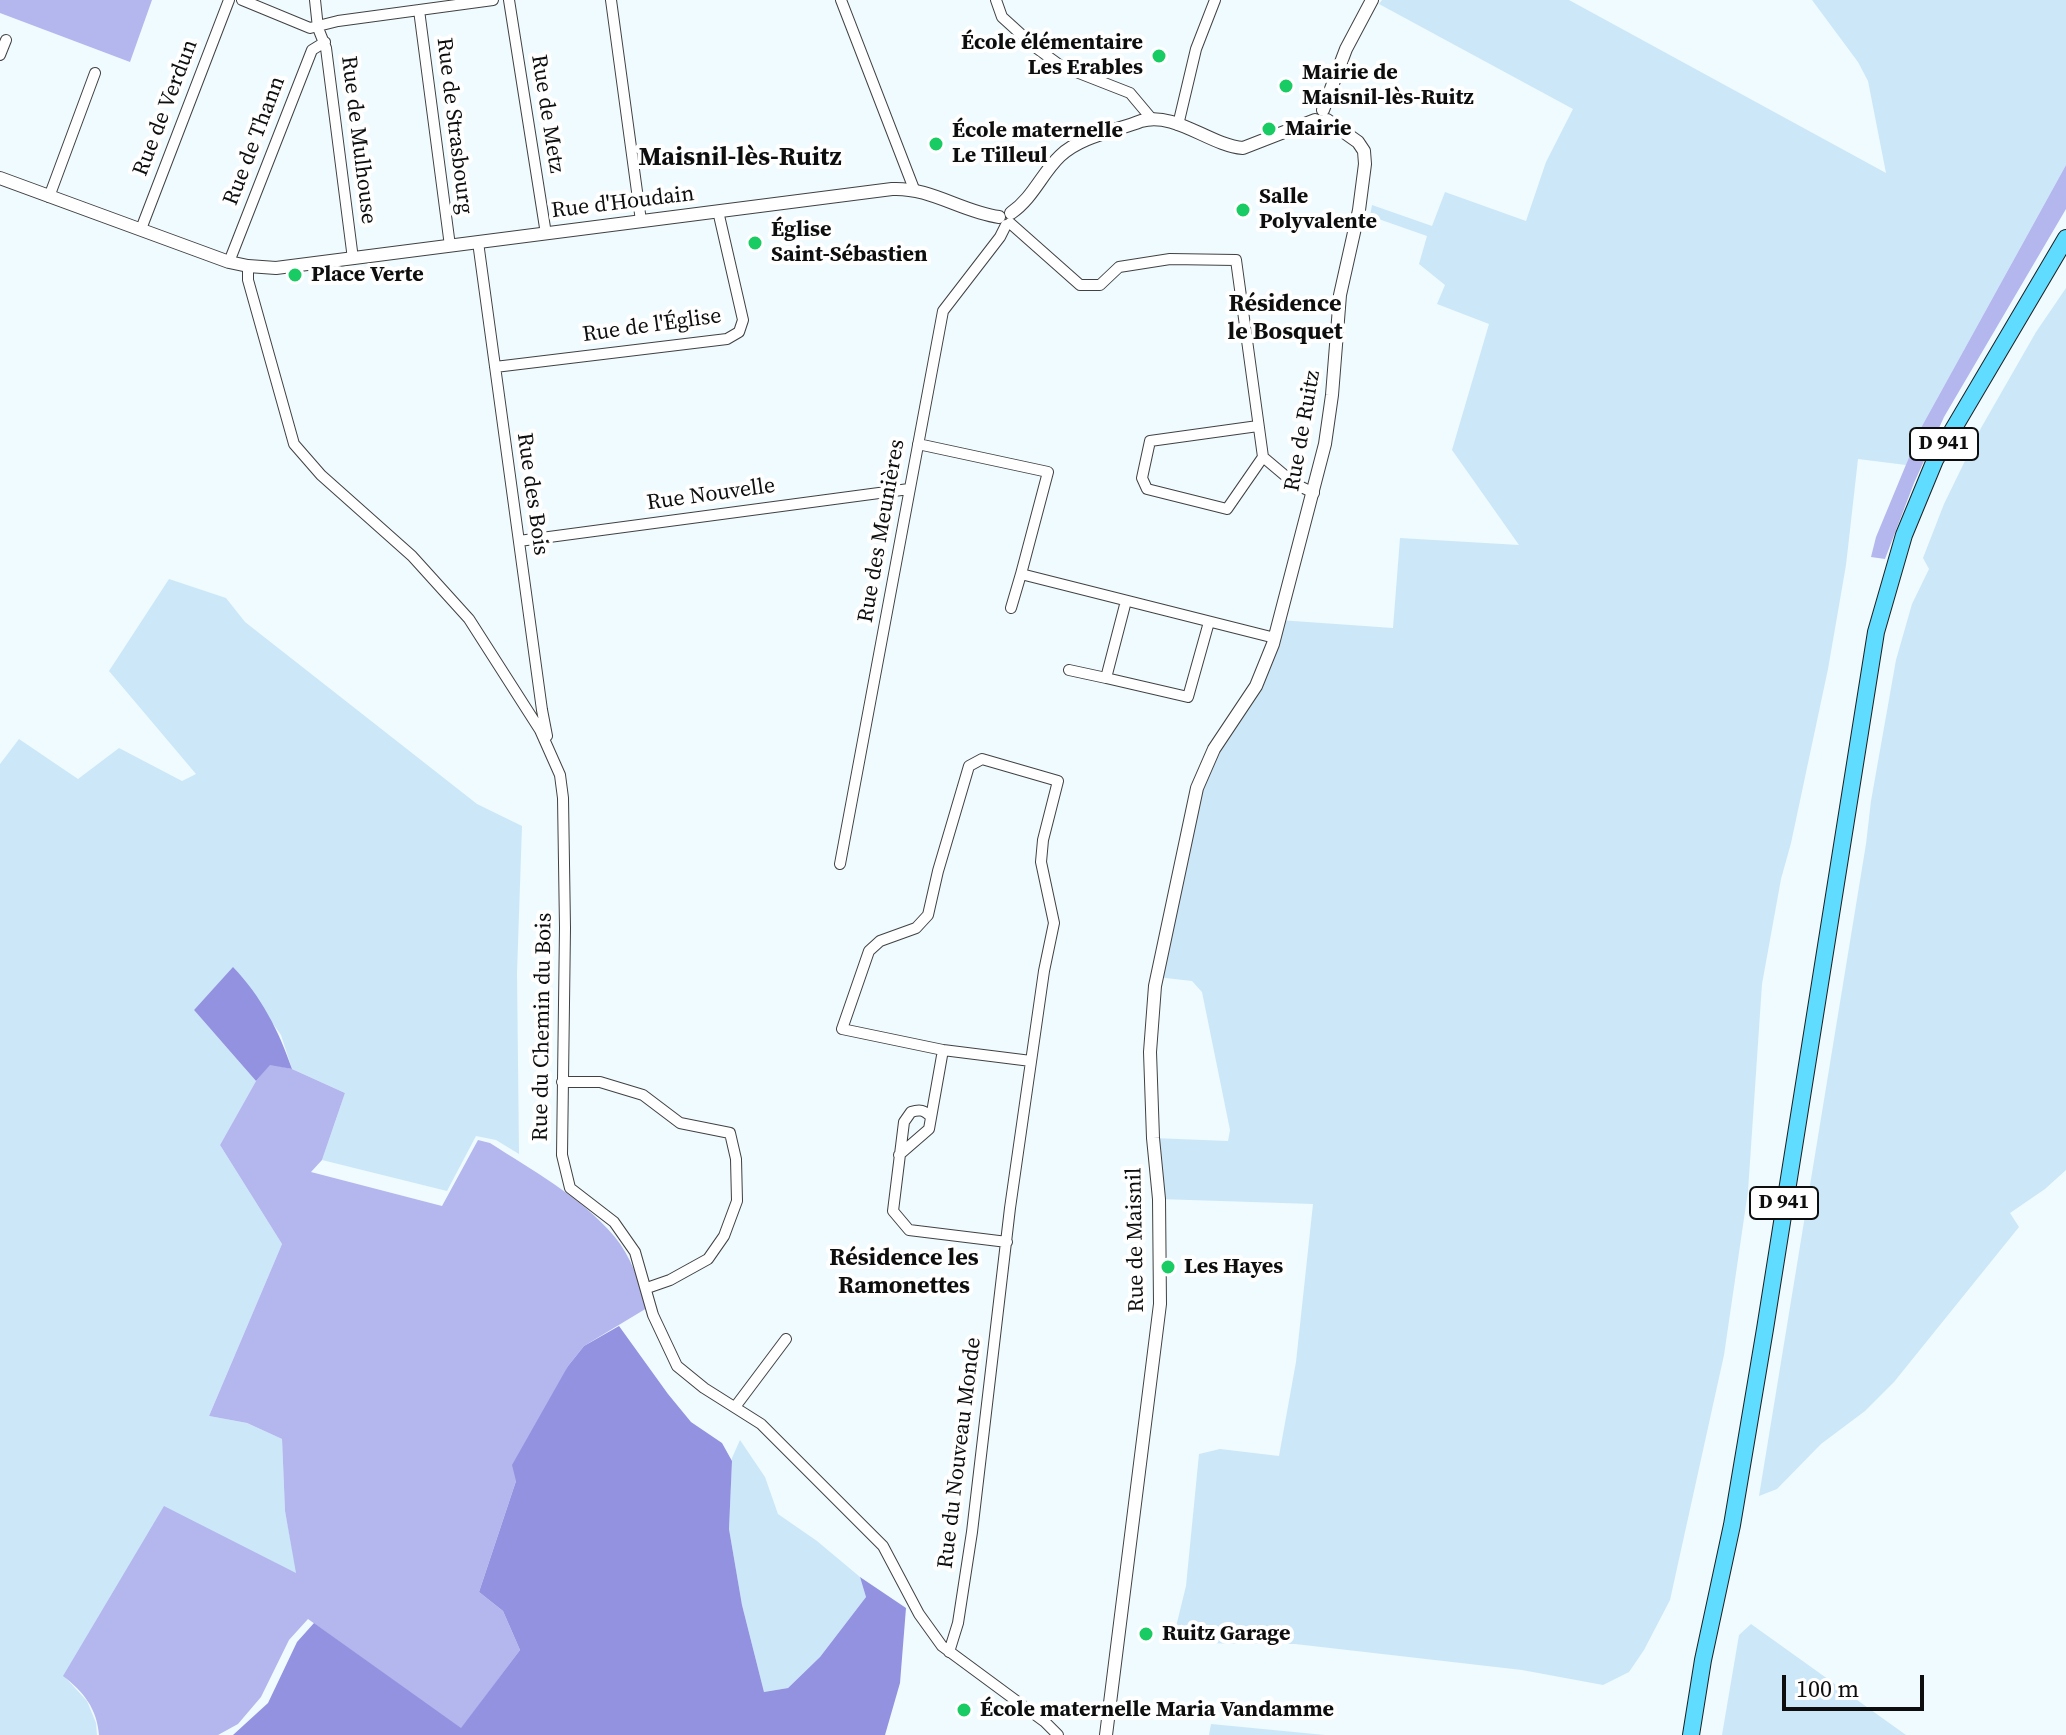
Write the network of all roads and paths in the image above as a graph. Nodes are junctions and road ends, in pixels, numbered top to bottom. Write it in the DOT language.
graph roads {
  1 [pos="229,0"];
  2 [pos="242,0"];
  3 [pos="315,0"];
  4 [pos="493,0"];
  5 [pos="509,0"];
  6 [pos="611,0"];
  7 [pos="841,0"];
  8 [pos="996,0"];
  9 [pos="1215,0"];
  10 [pos="1372,0"];
  11 [pos="419,10"];
  12 [pos="318,28"];
  13 [pos="6,40"];
  14 [pos="325,42"];
  15 [pos="0,55"];
  16 [pos="95,73"];
  17 [pos="1322,117"];
  18 [pos="1151,118"];
  19 [pos="1178,125"];
  20 [pos="0,178"];
  21 [pos="914,189"];
  22 [pos="49,197"];
  23 [pos="718,211"];
  24 [pos="1006,219"];
  25 [pos="641,221"];
  26 [pos="141,229"];
  27 [pos="546,234"];
  28 [pos="2066,238"];
  29 [pos="478,242"];
  30 [pos="450,246"];
  31 [pos="353,259"];
  32 [pos="229,262"];
  33 [pos="248,266"];
  34 [pos="495,367"];
  35 [pos="1258,426"];
  36 [pos="918,444"];
  37 [pos="1263,457"];
  38 [pos="909,489"];
  39 [pos="1314,493"];
  40 [pos="519,541"];
  41 [pos="1021,574"];
  42 [pos="1126,601"];
  43 [pos="1011,608"];
  44 [pos="1209,622"];
  45 [pos="1275,638"];
  46 [pos="1069,670"];
  47 [pos="1106,678"];
  48 [pos="550,749"];
  49 [pos="1214,749"];
  50 [pos="840,864"];
  51 [pos="943,1050"];
  52 [pos="1031,1061"];
  53 [pos="562,1082"];
  54 [pos="931,1117"];
  55 [pos="899,1155"];
  56 [pos="1007,1242"];
  57 [pos="647,1288"];
  58 [pos="786,1339"];
  59 [pos="735,1407"];
  60 [pos="949,1652"];
  61 [pos="1058,1735"];
  62 [pos="1106,1735"];
  63 [pos="1691,1735"];
  1 -- 26 [label="street, Rue de Verdun"];
  2 -- 12 [label="street"];
  3 -- 12 [label="street"];
  4 -- 11 [label="street"];
  5 -- 27 [label="street, Rue de Metz"];
  6 -- 25 [label="street"];
  7 -- 21 [label="street"];
  8 -- 18 [label="street"];
  9 -- 19 [label="street"];
  10 -- 17 [label="street"];
  11 -- 12 [label="street"];
  11 -- 30 [label="street, Rue de Strasbourg"];
  12 -- 14 [label="street, Rue de Mulhouse"];
  13 -- 15 [label="street"];
  14 -- 31 [label="street, Rue de Mulhouse"];
  14 -- 32 [label="street, Rue de Thann"];
  16 -- 22 [label="street"];
  17 -- 19 [label="street"];
  17 -- 39 [label="street, Rue de Ruitz"];
  18 -- 19 [label="street"];
  18 -- 24 [label="street"];
  20 -- 22 [label="street"];
  21 -- 23 [label="street, Rue d'Houdain"];
  21 -- 24 [label="street, Rue d'Houdain"];
  22 -- 26 [label="street"];
  23 -- 25 [label="street, Rue d'Houdain"];
  23 -- 34 [label="street, Rue de l'Église"];
  24 -- 35 [label="street"];
  24 -- 36 [label="street, Rue des Meunières"];
  25 -- 27 [label="street, Rue d'Houdain"];
  26 -- 32 [label="street, Rue d'Houdain"];
  27 -- 29 [label="street, Rue d'Houdain"];
  28 -- 63 [label="main road, D 941"];
  29 -- 30 [label="street, Rue d'Houdain"];
  29 -- 34 [label="street, Rue des Bois"];
  30 -- 31 [label="street, Rue d'Houdain"];
  31 -- 33 [label="street, Rue d'Houdain"];
  32 -- 33 [label="street, Rue d'Houdain"];
  33 -- 48 [label="street, Rue du Chemin du Bois"];
  34 -- 40 [label="street, Rue des Bois"];
  35 -- 37 [label="street"];
  35 -- 37 [label="street"];
  36 -- 38 [label="street, Rue des Meunières"];
  36 -- 41 [label="street"];
  37 -- 39 [label="street"];
  38 -- 40 [label="street, Rue Nouvelle"];
  38 -- 50 [label="street, Rue des Meunières"];
  39 -- 45 [label="street, Rue de Ruitz"];
  40 -- 48 [label="street, Rue des Bois"];
  41 -- 42 [label="street"];
  41 -- 43 [label="street"];
  42 -- 44 [label="street"];
  42 -- 47 [label="street"];
  44 -- 45 [label="street"];
  44 -- 47 [label="street"];
  45 -- 49 [label="street, Rue de Ruitz"];
  46 -- 47 [label="street"];
  48 -- 53 [label="street, Rue du Chemin du Bois"];
  49 -- 62 [label="street, Rue de Maisnil"];
  51 -- 52 [label="street"];
  51 -- 52 [label="street, Rue du Nouveau Monde"];
  51 -- 54 [label="street"];
  52 -- 56 [label="street, Rue du Nouveau Monde"];
  53 -- 57 [label="street, Rue du Chemin du Bois"];
  53 -- 57 [label="street"];
  54 -- 55 [label="street"];
  54 -- 55 [label="street"];
  55 -- 56 [label="street"];
  56 -- 60 [label="street, Rue du Nouveau Monde"];
  57 -- 59 [label="street, Rue du Chemin du Bois"];
  58 -- 59 [label="street"];
  59 -- 60 [label="street, Rue du Chemin du Bois"];
  60 -- 61 [label="street, Rue du Chemin du Bois"];
}
